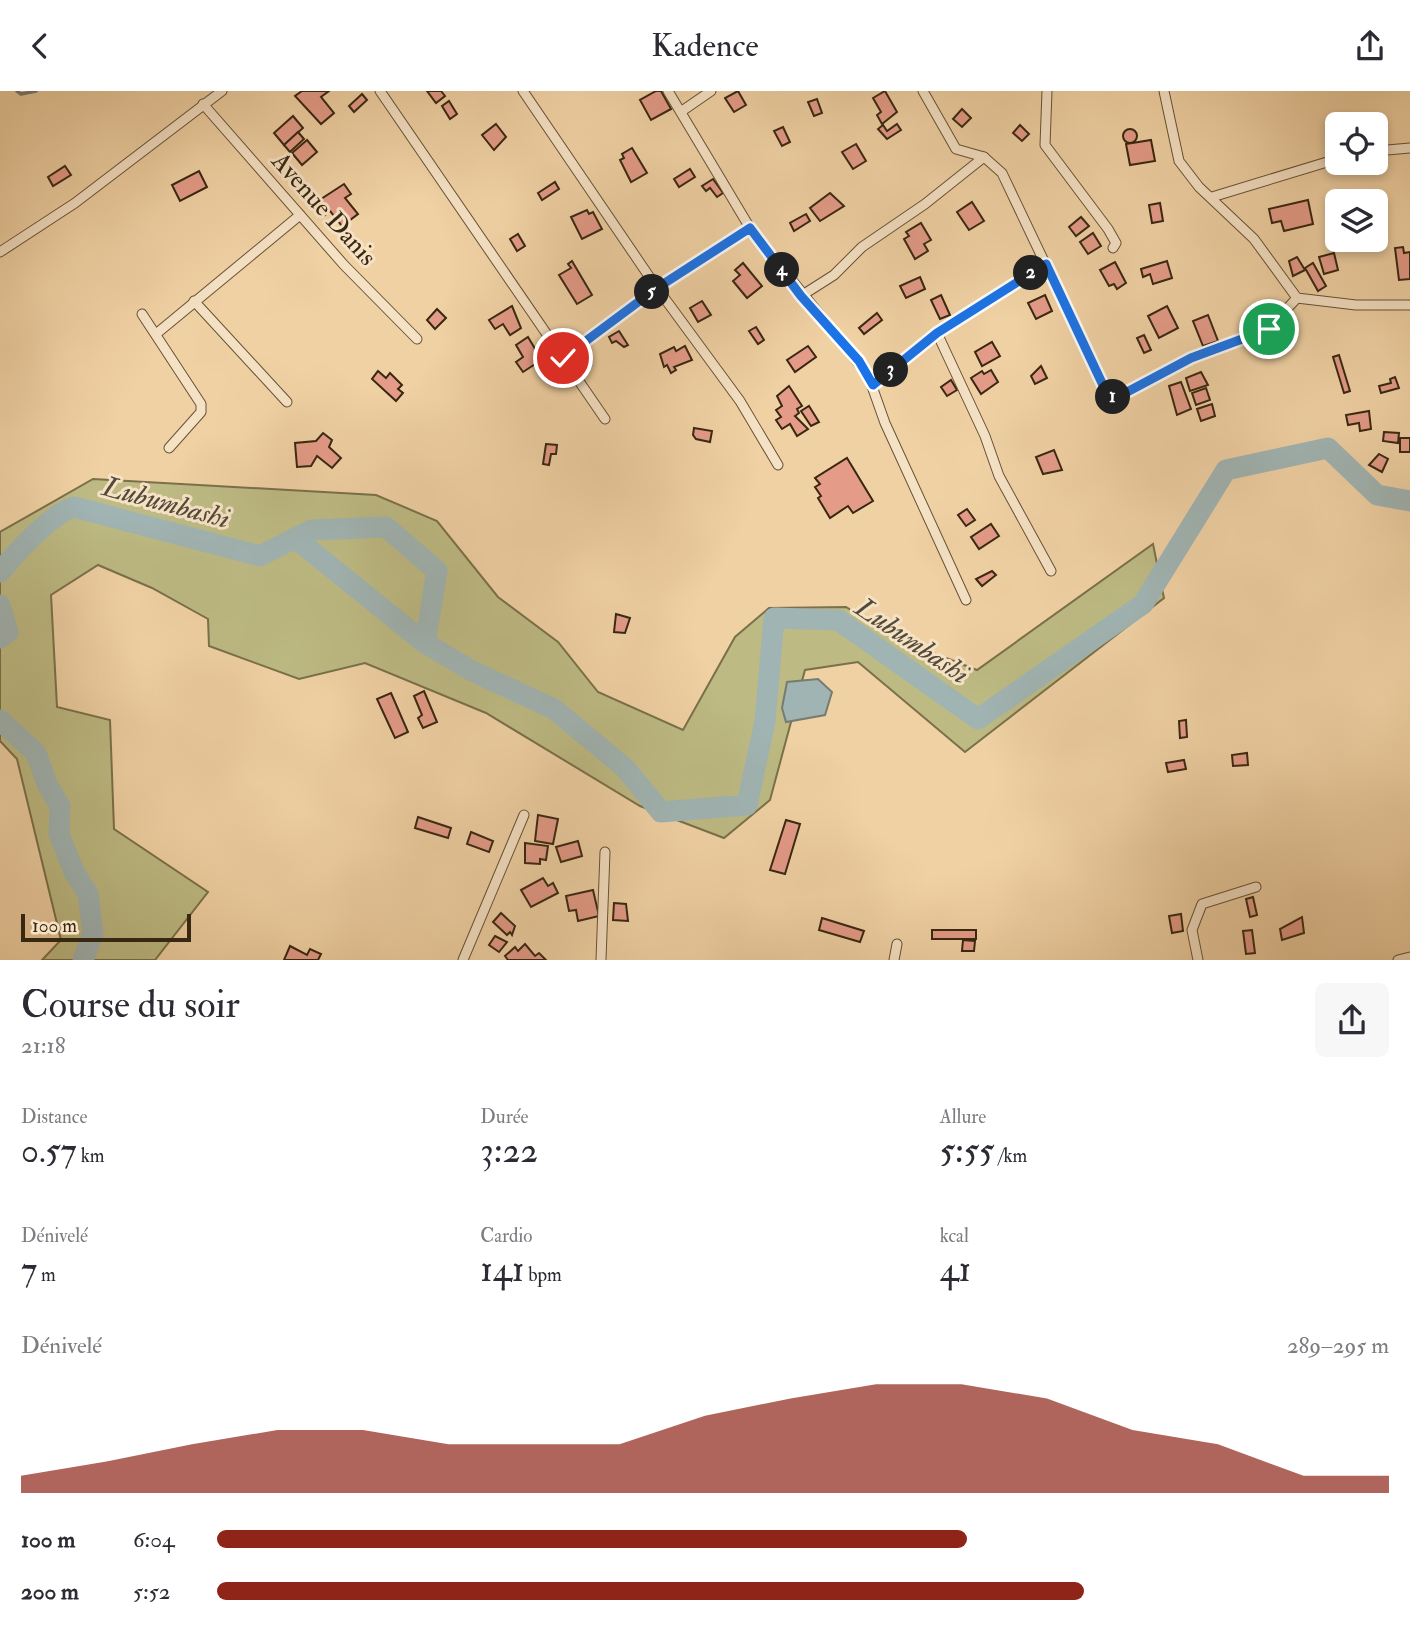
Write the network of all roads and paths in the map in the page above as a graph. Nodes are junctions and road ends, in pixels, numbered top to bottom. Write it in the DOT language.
graph roads {
  1 [pos="222,91"];
  2 [pos="380,91"];
  3 [pos="523,91"];
  4 [pos="668,91"];
  5 [pos="711,91"];
  6 [pos="923,91"];
  7 [pos="1047,91"];
  8 [pos="1164,91"];
  9 [pos="203,104"];
  10 [pos="682,111"];
  11 [pos="1410,148"];
  12 [pos="1388,150"];
  13 [pos="984,157"];
  14 [pos="1325,163"];
  15 [pos="1212,197"];
  16 [pos="300,215"];
  17 [pos="750,228"];
  18 [pos="1113,248"];
  19 [pos="0,252"];
  20 [pos="1046,264"];
  21 [pos="657,288"];
  22 [pos="801,296"];
  23 [pos="1297,298"];
  24 [pos="194,301"];
  25 [pos="1410,305"];
  26 [pos="142,314"];
  27 [pos="937,333"];
  28 [pos="156,334"];
  29 [pos="417,339"];
  30 [pos="563,358"];
  31 [pos="873,385"];
  32 [pos="287,402"];
  33 [pos="605,419"];
  34 [pos="169,447"];
  35 [pos="778,465"];
  36 [pos="1051,571"];
  37 [pos="966,600"];
  38 [pos="524,815"];
  39 [pos="605,852"];
  40 [pos="1256,887"];
  41 [pos="897,944"];
  42 [pos="1410,957"];
  43 [pos="463,960"];
  44 [pos="601,960"];
  45 [pos="894,960"];
  46 [pos="1198,960"];
  47 [pos="1398,960"];
  1 -- 9 [label="street"];
  2 -- 30 [label="street"];
  3 -- 21 [label="street"];
  4 -- 10 [label="street"];
  5 -- 10 [label="street"];
  6 -- 13 [label="street"];
  7 -- 18 [label="street"];
  8 -- 15 [label="street"];
  9 -- 16 [label="street, Avenue Danis"];
  9 -- 19 [label="street"];
  10 -- 17 [label="street"];
  11 -- 12 [label="street"];
  13 -- 20 [label="street"];
  13 -- 22 [label="street"];
  14 -- 15 [label="street"];
  15 -- 23 [label="street"];
  16 -- 24 [label="street"];
  16 -- 29 [label="street, Avenue Danis"];
  17 -- 21 [label="street"];
  17 -- 22 [label="street"];
  20 -- 23 [label="street"];
  20 -- 27 [label="street"];
  21 -- 30 [label="street"];
  21 -- 35 [label="street"];
  22 -- 31 [label="street"];
  23 -- 25 [label="street"];
  24 -- 28 [label="street"];
  24 -- 32 [label="street"];
  26 -- 28 [label="street"];
  27 -- 31 [label="street"];
  27 -- 36 [label="street"];
  28 -- 34 [label="street"];
  30 -- 33 [label="street"];
  31 -- 37 [label="street"];
  38 -- 43 [label="street"];
  39 -- 44 [label="street"];
  40 -- 46 [label="street"];
  41 -- 45 [label="street"];
  42 -- 47 [label="street"];
}
